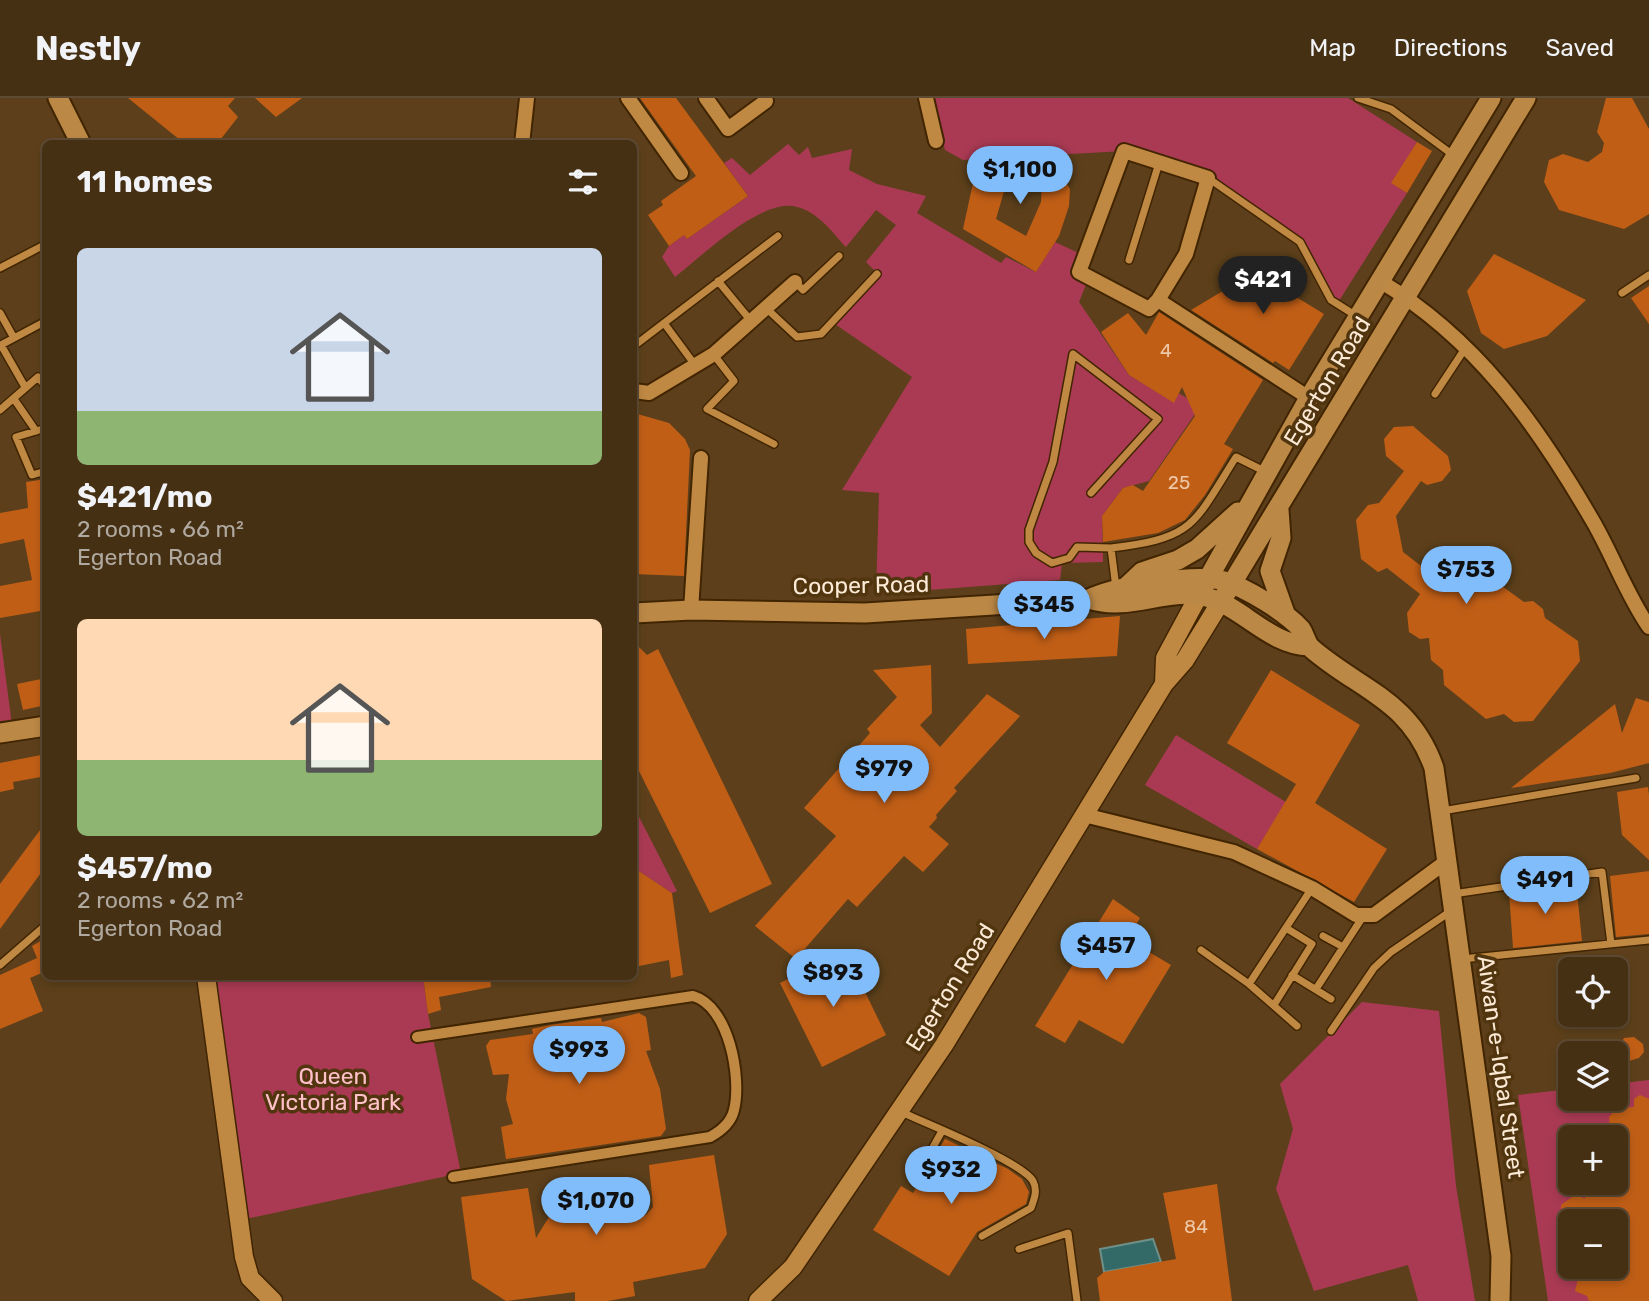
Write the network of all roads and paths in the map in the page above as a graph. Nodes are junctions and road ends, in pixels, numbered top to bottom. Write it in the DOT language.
graph roads {
  1 [pos="58,98"];
  2 [pos="527,98"];
  3 [pos="628,98"];
  4 [pos="706,98"];
  5 [pos="926,98"];
  6 [pos="1358,98"];
  7 [pos="1491,98"];
  8 [pos="1526,98"];
  9 [pos="766,100"];
  10 [pos="79,140"];
  11 [pos="522,140"];
  12 [pos="936,141"];
  13 [pos="1457,158"];
  14 [pos="1160,162"];
  15 [pos="681,173"];
  16 [pos="1209,178"];
  17 [pos="778,236"];
  18 [pos="42,246"];
  19 [pos="839,256"];
  20 [pos="1129,260"];
  21 [pos="0,268"];
  22 [pos="877,274"];
  23 [pos="1649,275"];
  24 [pos="718,281"];
  25 [pos="1380,281"];
  26 [pos="795,282"];
  27 [pos="1622,293"];
  28 [pos="1406,297"];
  29 [pos="1158,300"];
  30 [pos="766,308"];
  31 [pos="0,313"];
  32 [pos="1358,317"];
  33 [pos="751,321"];
  34 [pos="42,323"];
  35 [pos="664,323"];
  36 [pos="15,338"];
  37 [pos="637,344"];
  38 [pos="0,345"];
  39 [pos="1466,346"];
  40 [pos="714,354"];
  41 [pos="695,365"];
  42 [pos="42,383"];
  43 [pos="25,387"];
  44 [pos="637,391"];
  45 [pos="1435,394"];
  46 [pos="1310,398"];
  47 [pos="14,399"];
  48 [pos="0,410"];
  49 [pos="42,429"];
  50 [pos="36,431"];
  51 [pos="774,444"];
  52 [pos="701,458"];
  53 [pos="42,472"];
  54 [pos="1266,472"];
  55 [pos="1091,493"];
  56 [pos="1251,500"];
  57 [pos="1279,510"];
  58 [pos="1111,548"];
  59 [pos="1233,585"];
  60 [pos="1203,587"];
  61 [pos="1121,588"];
  62 [pos="1089,599"];
  63 [pos="1220,603"];
  64 [pos="691,610"];
  65 [pos="637,613"];
  66 [pos="1286,617"];
  67 [pos="1649,627"];
  68 [pos="1309,646"];
  69 [pos="1164,684"];
  70 [pos="42,727"];
  71 [pos="0,733"];
  72 [pos="1636,778"];
  73 [pos="1441,811"];
  74 [pos="1084,815"];
  75 [pos="1447,861"];
  76 [pos="1312,888"];
  77 [pos="1454,901"];
  78 [pos="1364,915"];
  79 [pos="42,928"];
  80 [pos="1286,928"];
  81 [pos="1323,936"];
  82 [pos="1649,940"];
  83 [pos="1611,944"];
  84 [pos="1343,947"];
  85 [pos="1201,950"];
  86 [pos="1461,959"];
  87 [pos="0,965"];
  88 [pos="1292,975"];
  89 [pos="207,980"];
  90 [pos="1249,984"];
  91 [pos="1317,989"];
  92 [pos="1331,999"];
  93 [pos="1274,1005"];
  94 [pos="1297,1026"];
  95 [pos="1331,1031"];
  96 [pos="418,1037"];
  97 [pos="901,1111"];
  98 [pos="942,1130"];
  99 [pos="923,1165"];
  100 [pos="453,1177"];
  101 [pos="982,1236"];
  102 [pos="1019,1249"];
  103 [pos="1501,1256"];
  104 [pos="273,1301"];
  105 [pos="758,1301"];
  106 [pos="1077,1301"];
  107 [pos="1500,1301"];
  108 [pos="1514,1301"];
  1 -- 10 [label="main road"];
  2 -- 11 [label="street"];
  3 -- 15 [label="street"];
  4 -- 9 [label="street"];
  5 -- 12 [label="street"];
  6 -- 13 [label="lane"];
  7 -- 13 [label="main road, Egerton Road"];
  8 -- 28 [label="main road, Egerton Road"];
  13 -- 25 [label="main road, Egerton Road"];
  14 -- 16 [label="street"];
  14 -- 20 [label="lane"];
  14 -- 29 [label="street"];
  16 -- 29 [label="street"];
  16 -- 32 [label="lane"];
  17 -- 24 [label="lane"];
  18 -- 21 [label="lane"];
  19 -- 26 [label="lane"];
  22 -- 30 [label="lane"];
  23 -- 27 [label="lane"];
  24 -- 33 [label="lane"];
  24 -- 35 [label="lane"];
  25 -- 28 [label="street"];
  25 -- 32 [label="main road, Egerton Road"];
  26 -- 30 [label="street"];
  28 -- 39 [label="street"];
  28 -- 57 [label="main road, Egerton Road"];
  29 -- 46 [label="street"];
  30 -- 33 [label="street"];
  31 -- 36 [label="lane"];
  32 -- 46 [label="main road, Egerton Road"];
  33 -- 40 [label="street"];
  34 -- 36 [label="lane"];
  35 -- 37 [label="lane"];
  35 -- 41 [label="lane"];
  36 -- 38 [label="lane"];
  38 -- 43 [label="lane"];
  39 -- 45 [label="lane"];
  39 -- 67 [label="street"];
  40 -- 41 [label="street"];
  40 -- 51 [label="lane"];
  41 -- 44 [label="street"];
  42 -- 43 [label="lane"];
  43 -- 47 [label="lane"];
  46 -- 54 [label="main road, Egerton Road"];
  47 -- 48 [label="lane"];
  47 -- 50 [label="lane"];
  49 -- 50 [label="lane"];
  50 -- 53 [label="lane"];
  52 -- 64 [label="street"];
  54 -- 56 [label="main road, Egerton Road"];
  54 -- 58 [label="lane"];
  55 -- 58 [label="lane"];
  56 -- 60 [label="main road, Egerton Road"];
  56 -- 61 [label="main road"];
  57 -- 59 [label="main road, Egerton Road"];
  57 -- 66 [label="main road"];
  58 -- 61 [label="lane"];
  59 -- 60 [label="main road, Aiwan-e-Iqbal Street"];
  59 -- 63 [label="main road, Egerton Road"];
  59 -- 66 [label="main road, Aiwan-e-Iqbal Street"];
  60 -- 61 [label="main road, Cooper Road"];
  60 -- 62 [label="main road, Cooper Road"];
  60 -- 63 [label="main road, Aiwan-e-Iqbal Street"];
  60 -- 69 [label="street, Egerton Road"];
  61 -- 62 [label="main road, Cooper Road"];
  62 -- 64 [label="main road, Cooper Road"];
  63 -- 68 [label="main road, Aiwan-e-Iqbal Street"];
  63 -- 69 [label="street, Egerton Road"];
  64 -- 65 [label="main road, Cooper Road"];
  66 -- 68 [label="main road, Aiwan-e-Iqbal Street"];
  68 -- 73 [label="main road, Aiwan-e-Iqbal Street"];
  69 -- 74 [label="street, Egerton Road"];
  70 -- 71 [label="main road"];
  72 -- 73 [label="lane"];
  73 -- 75 [label="main road, Aiwan-e-Iqbal Street"];
  74 -- 76 [label="street"];
  74 -- 97 [label="street, Egerton Road"];
  75 -- 77 [label="main road, Aiwan-e-Iqbal Street"];
  75 -- 78 [label="street"];
  76 -- 78 [label="street"];
  76 -- 80 [label="lane"];
  77 -- 83 [label="lane"];
  77 -- 86 [label="main road, Aiwan-e-Iqbal Street"];
  77 -- 95 [label="lane"];
  78 -- 84 [label="lane"];
  79 -- 87 [label="lane"];
  80 -- 88 [label="lane"];
  80 -- 90 [label="lane"];
  81 -- 84 [label="lane"];
  82 -- 83 [label="lane"];
  83 -- 86 [label="lane"];
  84 -- 91 [label="lane"];
  85 -- 90 [label="lane"];
  86 -- 103 [label="main road, Aiwan-e-Iqbal Street"];
  88 -- 91 [label="lane"];
  88 -- 93 [label="lane"];
  89 -- 104 [label="street"];
  90 -- 93 [label="lane"];
  91 -- 92 [label="lane"];
  93 -- 94 [label="lane"];
  96 -- 100 [label="street"];
  97 -- 98 [label="lane"];
  97 -- 105 [label="street, Egerton Road"];
  98 -- 99 [label="lane"];
  98 -- 101 [label="lane"];
  102 -- 106 [label="lane"];
  103 -- 107 [label="main road, Aiwan-e-Iqbal Street"];
  103 -- 108 [label="main road"];
}
